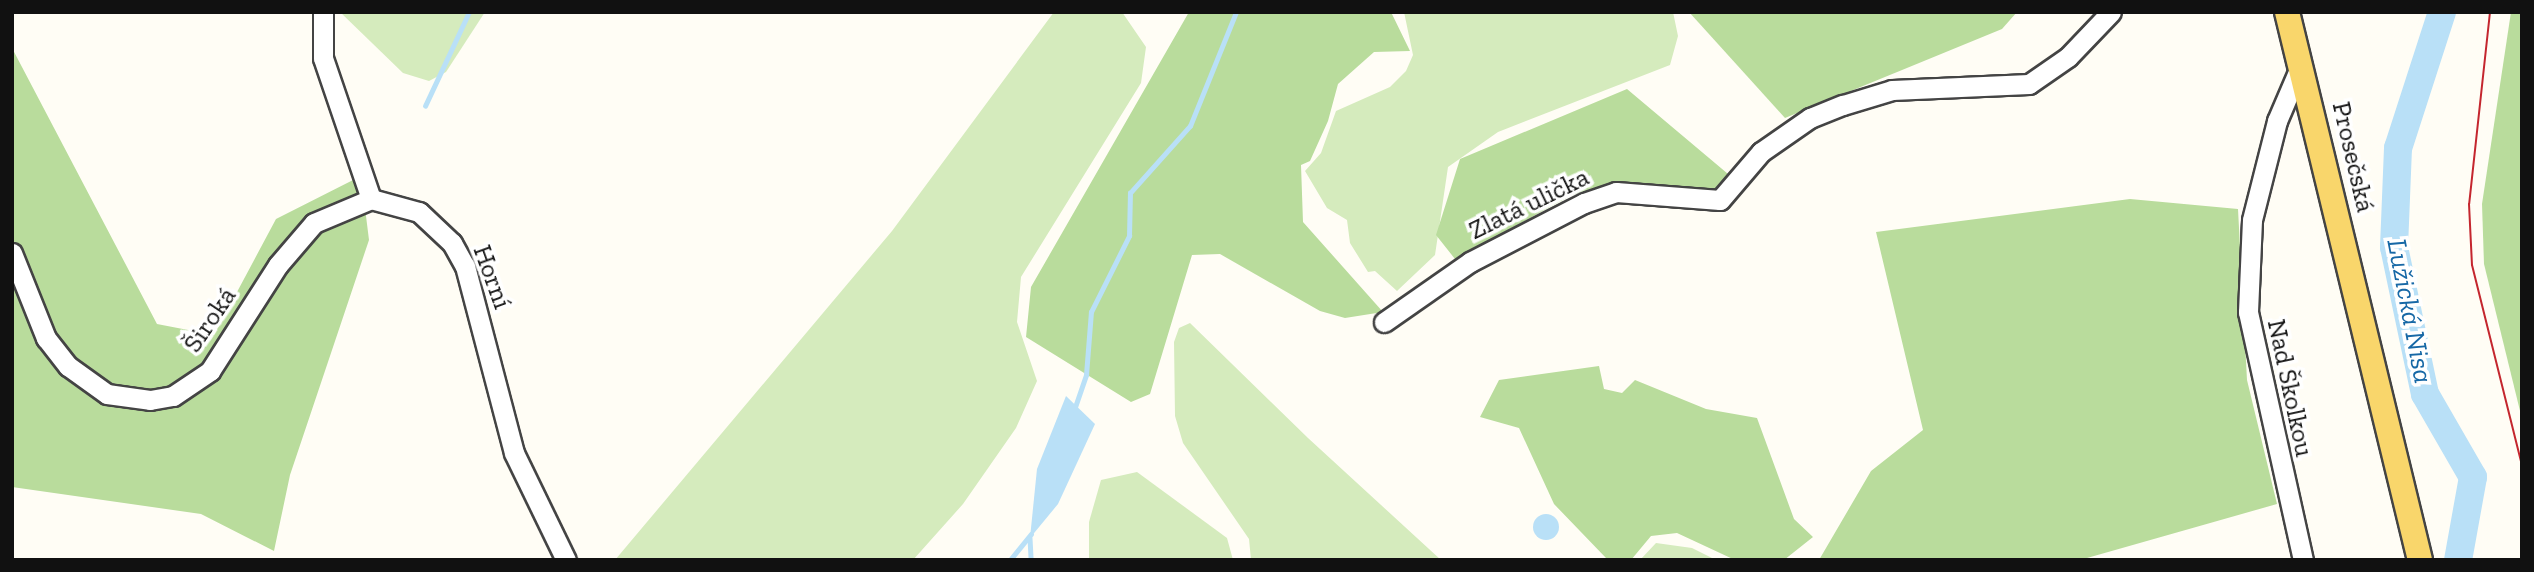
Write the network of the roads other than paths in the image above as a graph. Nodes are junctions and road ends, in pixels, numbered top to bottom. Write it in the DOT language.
graph roads {
  1 [pos="323,12"];
  2 [pos="2111,12"];
  3 [pos="2287,12"];
  4 [pos="2301,65"];
  5 [pos="371,200"];
  6 [pos="12,253"];
  7 [pos="1384,322"];
  8 [pos="566,560"];
  9 [pos="2303,560"];
  10 [pos="2420,560"];
  1 -- 5 [label="street"];
  2 -- 7 [label="street, Zlatá ulička"];
  3 -- 4 [label="main road, Prosečská"];
  4 -- 9 [label="street, Nad Školkou"];
  4 -- 10 [label="main road, Prosečská"];
  5 -- 6 [label="street, Široká"];
  5 -- 8 [label="street, Horní"];
}
